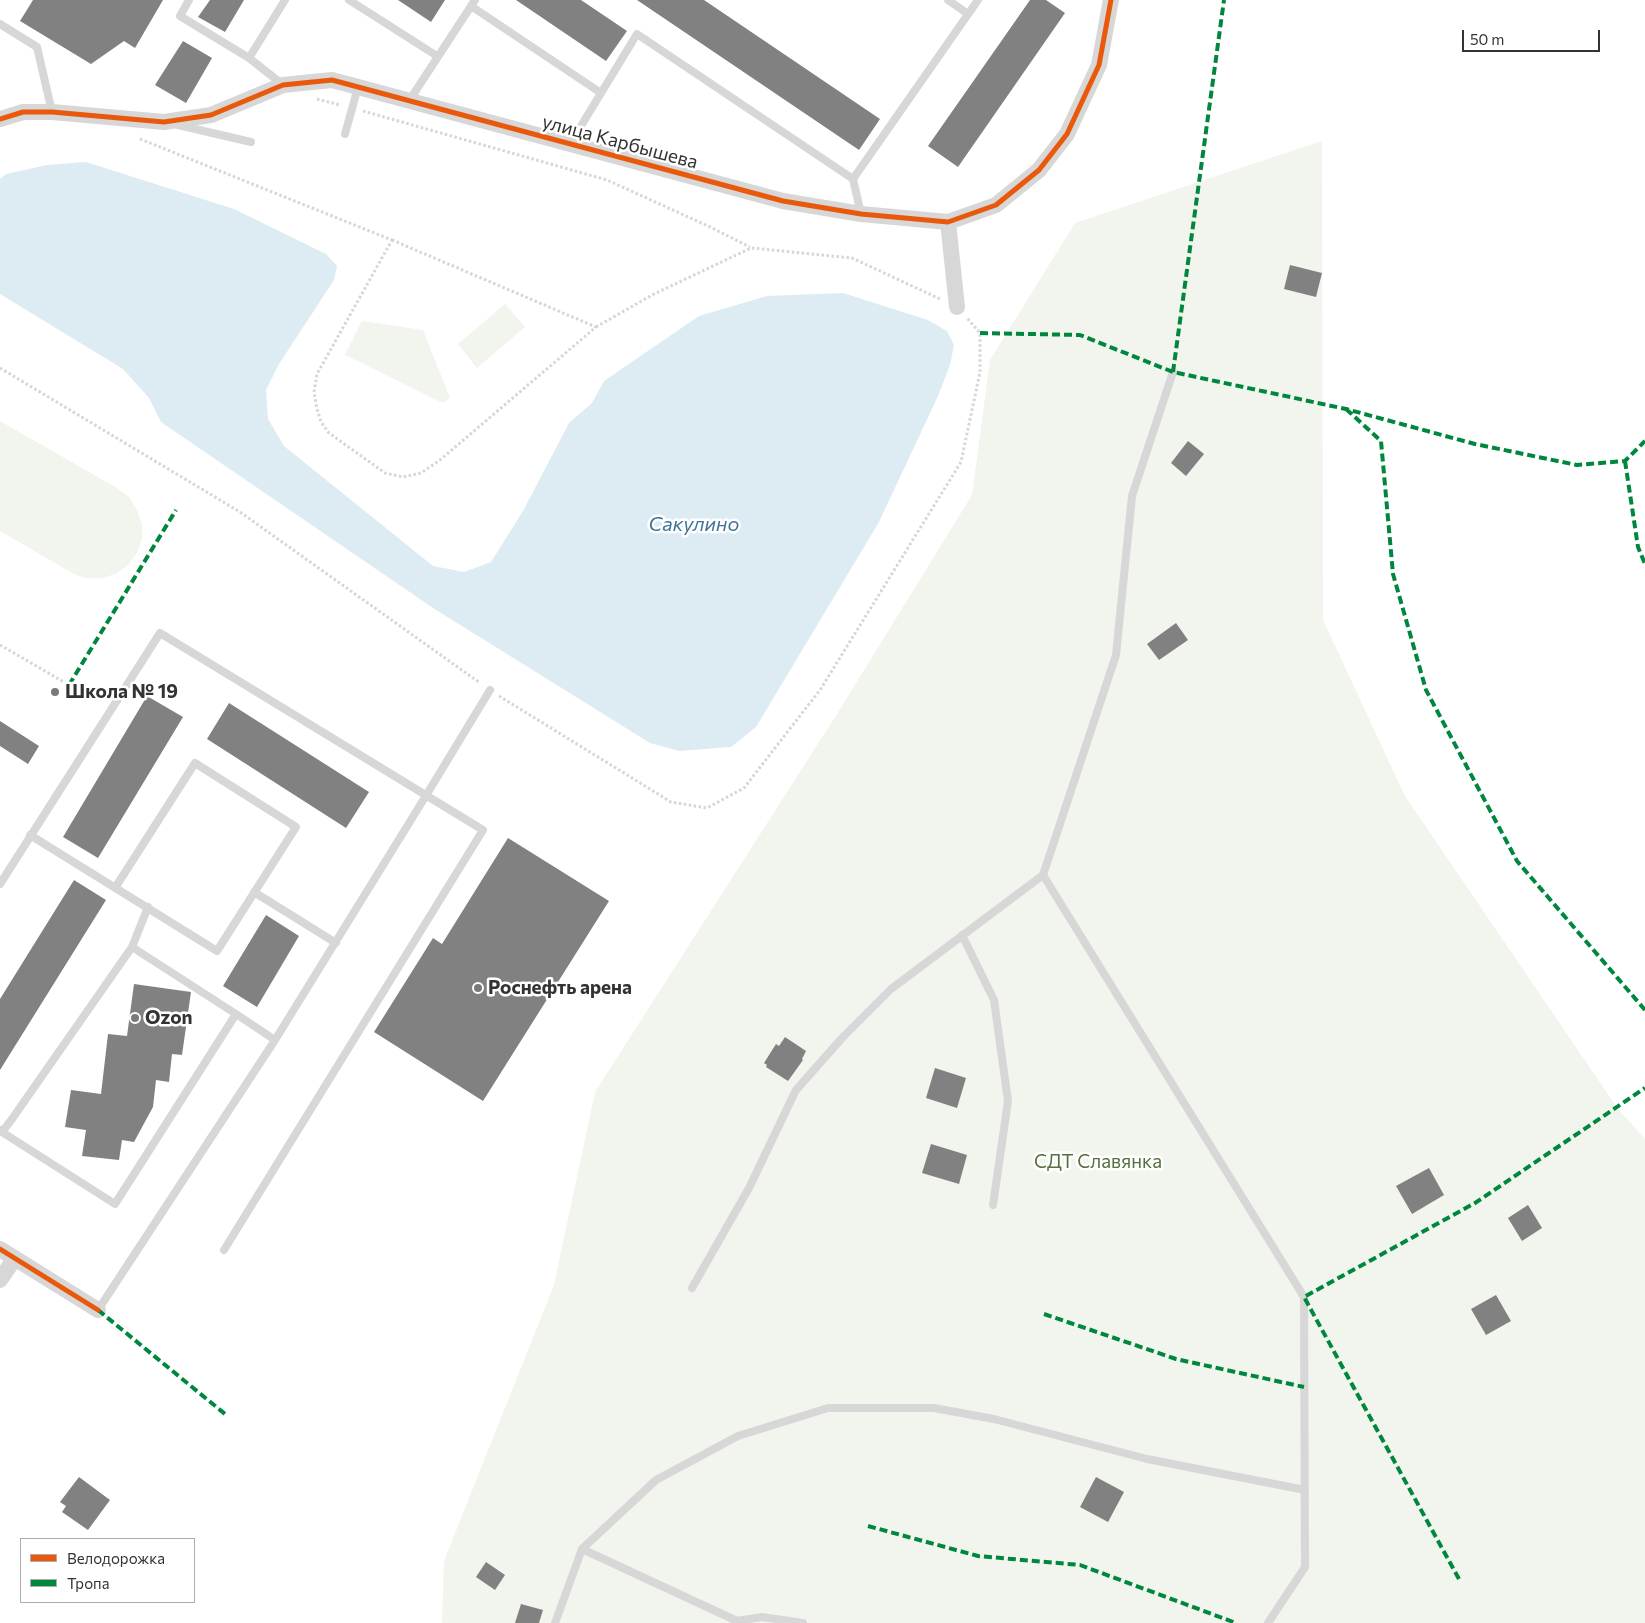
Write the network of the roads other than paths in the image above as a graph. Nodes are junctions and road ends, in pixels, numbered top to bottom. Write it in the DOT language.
graph roads {
  1 [pos="189,0"];
  2 [pos="285,0"];
  3 [pos="349,0"];
  4 [pos="948,0"];
  5 [pos="978,0"];
  6 [pos="1111,0"];
  7 [pos="473,3"];
  8 [pos="968,14"];
  9 [pos="0,24"];
  10 [pos="437,56"];
  11 [pos="249,58"];
  12 [pos="283,86"];
  13 [pos="358,87"];
  14 [pos="601,93"];
  15 [pos="409,101"];
  16 [pos="52,112"];
  17 [pos="0,119"];
  18 [pos="164,122"];
  19 [pos="345,134"];
  20 [pos="251,142"];
  21 [pos="570,144"];
  22 [pos="853,179"];
  23 [pos="861,214"];
  24 [pos="948,222"];
  25 [pos="957,307"];
  26 [pos="1173,372"];
  27 [pos="490,690"];
  28 [pos="427,794"];
  29 [pos="30,835"];
  30 [pos="1043,875"];
  31 [pos="0,884"];
  32 [pos="115,888"];
  33 [pos="254,892"];
  34 [pos="148,908"];
  35 [pos="962,935"];
  36 [pos="336,943"];
  37 [pos="132,947"];
  38 [pos="236,1014"];
  39 [pos="275,1040"];
  40 [pos="1,1131"];
  41 [pos="993,1205"];
  42 [pos="0,1249"];
  43 [pos="224,1250"];
  44 [pos="15,1258"];
  45 [pos="0,1280"];
  46 [pos="692,1288"];
  47 [pos="98,1310"];
  48 [pos="1305,1490"];
  49 [pos="582,1549"];
  50 [pos="555,1623"];
  51 [pos="804,1623"];
  52 [pos="1268,1623"];
  1 -- 11 [label="lane"];
  2 -- 11 [label="lane"];
  3 -- 10 [label="lane"];
  4 -- 8 [label="lane"];
  5 -- 8 [label="lane"];
  6 -- 24 [label="street, улица Карбышева"];
  7 -- 10 [label="lane"];
  7 -- 14 [label="lane"];
  8 -- 22 [label="lane"];
  9 -- 16 [label="lane"];
  10 -- 15 [label="lane"];
  11 -- 12 [label="lane"];
  12 -- 13 [label="street, улица Карбышева"];
  12 -- 18 [label="street, улица Карбышева"];
  13 -- 15 [label="street, улица Карбышева"];
  13 -- 19 [label="lane"];
  14 -- 21 [label="lane"];
  14 -- 22 [label="lane"];
  15 -- 21 [label="street, улица Карбышева"];
  16 -- 17 [label="street, улица Карбышева"];
  16 -- 18 [label="street, улица Карбышева"];
  18 -- 20 [label="lane"];
  21 -- 23 [label="street, улица Карбышева"];
  22 -- 23 [label="lane"];
  23 -- 24 [label="street, улица Карбышева"];
  24 -- 25 [label="street"];
  26 -- 30 [label="lane"];
  27 -- 28 [label="lane"];
  28 -- 29 [label="lane"];
  28 -- 36 [label="lane"];
  28 -- 43 [label="lane"];
  29 -- 31 [label="lane"];
  29 -- 32 [label="lane"];
  30 -- 35 [label="lane"];
  30 -- 48 [label="lane"];
  32 -- 33 [label="lane"];
  32 -- 34 [label="lane"];
  33 -- 34 [label="lane"];
  33 -- 36 [label="lane"];
  34 -- 37 [label="lane"];
  35 -- 41 [label="lane"];
  35 -- 46 [label="lane"];
  36 -- 39 [label="lane"];
  37 -- 38 [label="lane"];
  37 -- 40 [label="lane"];
  38 -- 39 [label="lane"];
  38 -- 40 [label="lane"];
  39 -- 47 [label="lane"];
  42 -- 44 [label="street"];
  44 -- 45 [label="street"];
  44 -- 47 [label="street"];
  48 -- 49 [label="lane"];
  48 -- 52 [label="lane"];
  49 -- 50 [label="lane"];
  49 -- 51 [label="lane"];
}
